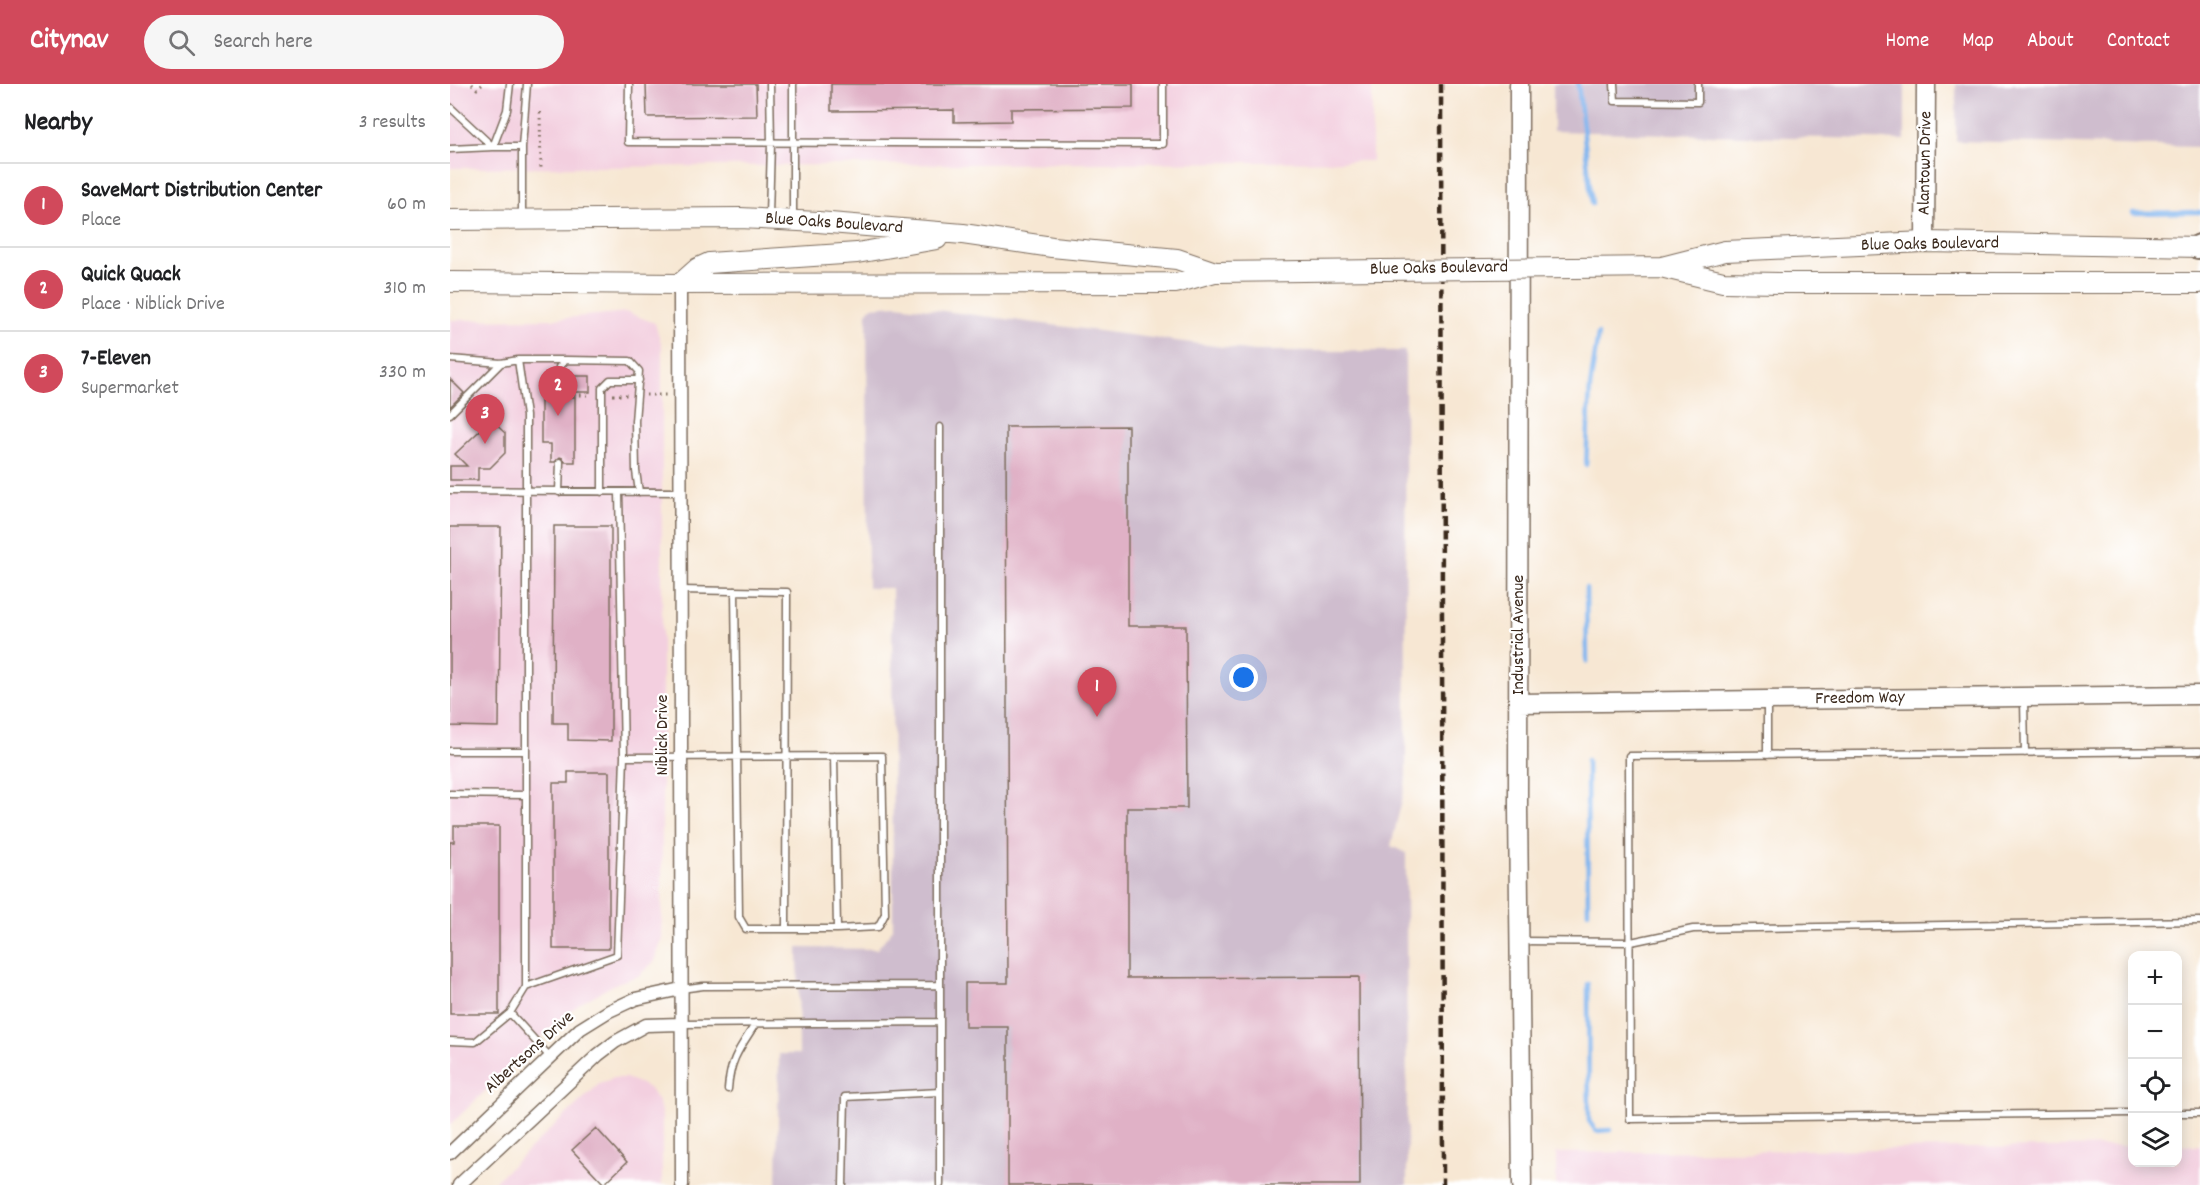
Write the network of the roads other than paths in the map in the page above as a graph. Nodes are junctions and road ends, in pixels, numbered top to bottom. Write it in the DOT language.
graph roads {
  1 [pos="510,84"];
  2 [pos="527,84"];
  3 [pos="629,84"];
  4 [pos="770,84"];
  5 [pos="793,84"];
  6 [pos="1162,84"];
  7 [pos="1519,84"];
  8 [pos="1614,84"];
  9 [pos="1698,84"];
  10 [pos="1926,84"];
  11 [pos="450,107"];
  12 [pos="771,144"];
  13 [pos="793,144"];
  14 [pos="493,147"];
  15 [pos="522,147"];
  16 [pos="450,150"];
  17 [pos="522,218"];
  18 [pos="769,219"];
  19 [pos="450,220"];
  20 [pos="792,220"];
  21 [pos="963,234"];
  22 [pos="1925,242"];
  23 [pos="2199,247"];
  24 [pos="1662,267"];
  25 [pos="1215,272"];
  26 [pos="452,282"];
  27 [pos="2200,283"];
  28 [pos="680,285"];
  29 [pos="450,359"];
  30 [pos="518,360"];
  31 [pos="566,360"];
  32 [pos="501,363"];
  33 [pos="639,380"];
  34 [pos="559,397"];
  35 [pos="450,414"];
  36 [pos="940,427"];
  37 [pos="560,462"];
  38 [pos="450,490"];
  39 [pos="526,492"];
  40 [pos="559,492"];
  41 [pos="602,492"];
  42 [pos="619,492"];
  43 [pos="639,492"];
  44 [pos="680,492"];
  45 [pos="681,590"];
  46 [pos="735,591"];
  47 [pos="2200,695"];
  48 [pos="2024,697"];
  49 [pos="1767,700"];
  50 [pos="1520,704"];
  51 [pos="450,751"];
  52 [pos="525,751"];
  53 [pos="2200,751"];
  54 [pos="2025,753"];
  55 [pos="1767,755"];
  56 [pos="681,756"];
  57 [pos="786,756"];
  58 [pos="834,756"];
  59 [pos="624,757"];
  60 [pos="738,757"];
  61 [pos="450,794"];
  62 [pos="526,795"];
  63 [pos="2200,921"];
  64 [pos="786,929"];
  65 [pos="837,929"];
  66 [pos="1520,941"];
  67 [pos="1630,942"];
  68 [pos="940,985"];
  69 [pos="526,987"];
  70 [pos="681,989"];
  71 [pos="510,1013"];
  72 [pos="940,1022"];
  73 [pos="756,1023"];
  74 [pos="681,1024"];
  75 [pos="450,1041"];
  76 [pos="550,1057"];
  77 [pos="728,1089"];
  78 [pos="940,1092"];
  79 [pos="2128,1113"];
  80 [pos="2182,1113"];
  81 [pos="2200,1113"];
  82 [pos="450,1153"];
  83 [pos="466,1183"];
  84 [pos="682,1185"];
  85 [pos="843,1185"];
  86 [pos="940,1185"];
  87 [pos="1522,1185"];
  1 -- 14 [label="lane"];
  2 -- 15 [label="lane"];
  3 -- 12 [label="lane"];
  4 -- 12 [label="lane"];
  5 -- 13 [label="lane"];
  6 -- 13 [label="lane"];
  7 -- 50 [label="street, Industrial Avenue"];
  8 -- 9 [label="lane"];
  10 -- 22 [label="street, Alantown Drive"];
  11 -- 14 [label="lane"];
  12 -- 13 [label="lane"];
  12 -- 18 [label="lane"];
  13 -- 20 [label="lane"];
  14 -- 15 [label="lane"];
  14 -- 16 [label="lane"];
  15 -- 17 [label="lane"];
  17 -- 18 [label="main road, Blue Oaks Boulevard"];
  17 -- 19 [label="main road, Blue Oaks Boulevard"];
  18 -- 20 [label="main road, Blue Oaks Boulevard"];
  20 -- 21 [label="main road, Blue Oaks Boulevard"];
  21 -- 25 [label="main road, Blue Oaks Boulevard"];
  21 -- 28 [label="main road"];
  22 -- 23 [label="main road, Blue Oaks Boulevard"];
  22 -- 24 [label="main road, Blue Oaks Boulevard"];
  24 -- 25 [label="main road, Blue Oaks Boulevard, bridge"];
  24 -- 27 [label="main road, Blue Oaks Boulevard"];
  25 -- 28 [label="main road, Blue Oaks Boulevard"];
  26 -- 28 [label="main road, Blue Oaks Boulevard"];
  28 -- 44 [label="street, Niblick Drive"];
  29 -- 32 [label="lane"];
  30 -- 31 [label="lane"];
  30 -- 32 [label="lane"];
  30 -- 39 [label="lane"];
  31 -- 33 [label="lane"];
  31 -- 34 [label="lane"];
  32 -- 35 [label="lane"];
  33 -- 41 [label="lane"];
  33 -- 43 [label="lane"];
  36 -- 68 [label="lane"];
  37 -- 40 [label="lane"];
  38 -- 39 [label="lane"];
  39 -- 40 [label="lane"];
  39 -- 52 [label="lane"];
  40 -- 41 [label="lane"];
  41 -- 42 [label="lane"];
  42 -- 43 [label="lane"];
  42 -- 59 [label="lane"];
  43 -- 44 [label="lane"];
  44 -- 45 [label="street, Niblick Drive"];
  45 -- 46 [label="lane"];
  45 -- 56 [label="street, Niblick Drive"];
  46 -- 57 [label="lane"];
  46 -- 60 [label="lane"];
  47 -- 48 [label="street, Freedom Way"];
  48 -- 49 [label="street, Freedom Way"];
  48 -- 54 [label="lane"];
  49 -- 50 [label="street, Freedom Way"];
  49 -- 55 [label="lane"];
  50 -- 66 [label="street, Industrial Avenue"];
  51 -- 52 [label="lane"];
  52 -- 62 [label="lane"];
  53 -- 54 [label="lane"];
  54 -- 55 [label="lane"];
  55 -- 67 [label="lane"];
  56 -- 59 [label="lane"];
  56 -- 60 [label="lane"];
  56 -- 70 [label="street, Niblick Drive"];
  57 -- 58 [label="lane"];
  57 -- 60 [label="lane"];
  57 -- 64 [label="lane"];
  58 -- 65 [label="lane"];
  58 -- 65 [label="lane"];
  59 -- 69 [label="lane"];
  60 -- 64 [label="lane"];
  61 -- 62 [label="lane"];
  62 -- 69 [label="lane"];
  63 -- 67 [label="lane"];
  64 -- 65 [label="lane"];
  66 -- 67 [label="lane"];
  66 -- 87 [label="street, Industrial Avenue"];
  67 -- 79 [label="lane"];
  68 -- 70 [label="lane"];
  68 -- 72 [label="lane"];
  69 -- 71 [label="lane"];
  70 -- 74 [label="street, Niblick Drive"];
  70 -- 76 [label="street, Albertsons Drive"];
  71 -- 75 [label="lane"];
  71 -- 76 [label="lane"];
  72 -- 73 [label="lane"];
  72 -- 78 [label="lane"];
  73 -- 74 [label="lane"];
  73 -- 77 [label="lane"];
  74 -- 83 [label="street"];
  74 -- 84 [label="street, Niblick Drive"];
  76 -- 82 [label="street, Albertsons Drive"];
  78 -- 85 [label="lane"];
  78 -- 86 [label="lane"];
  80 -- 81 [label="lane"];
}
